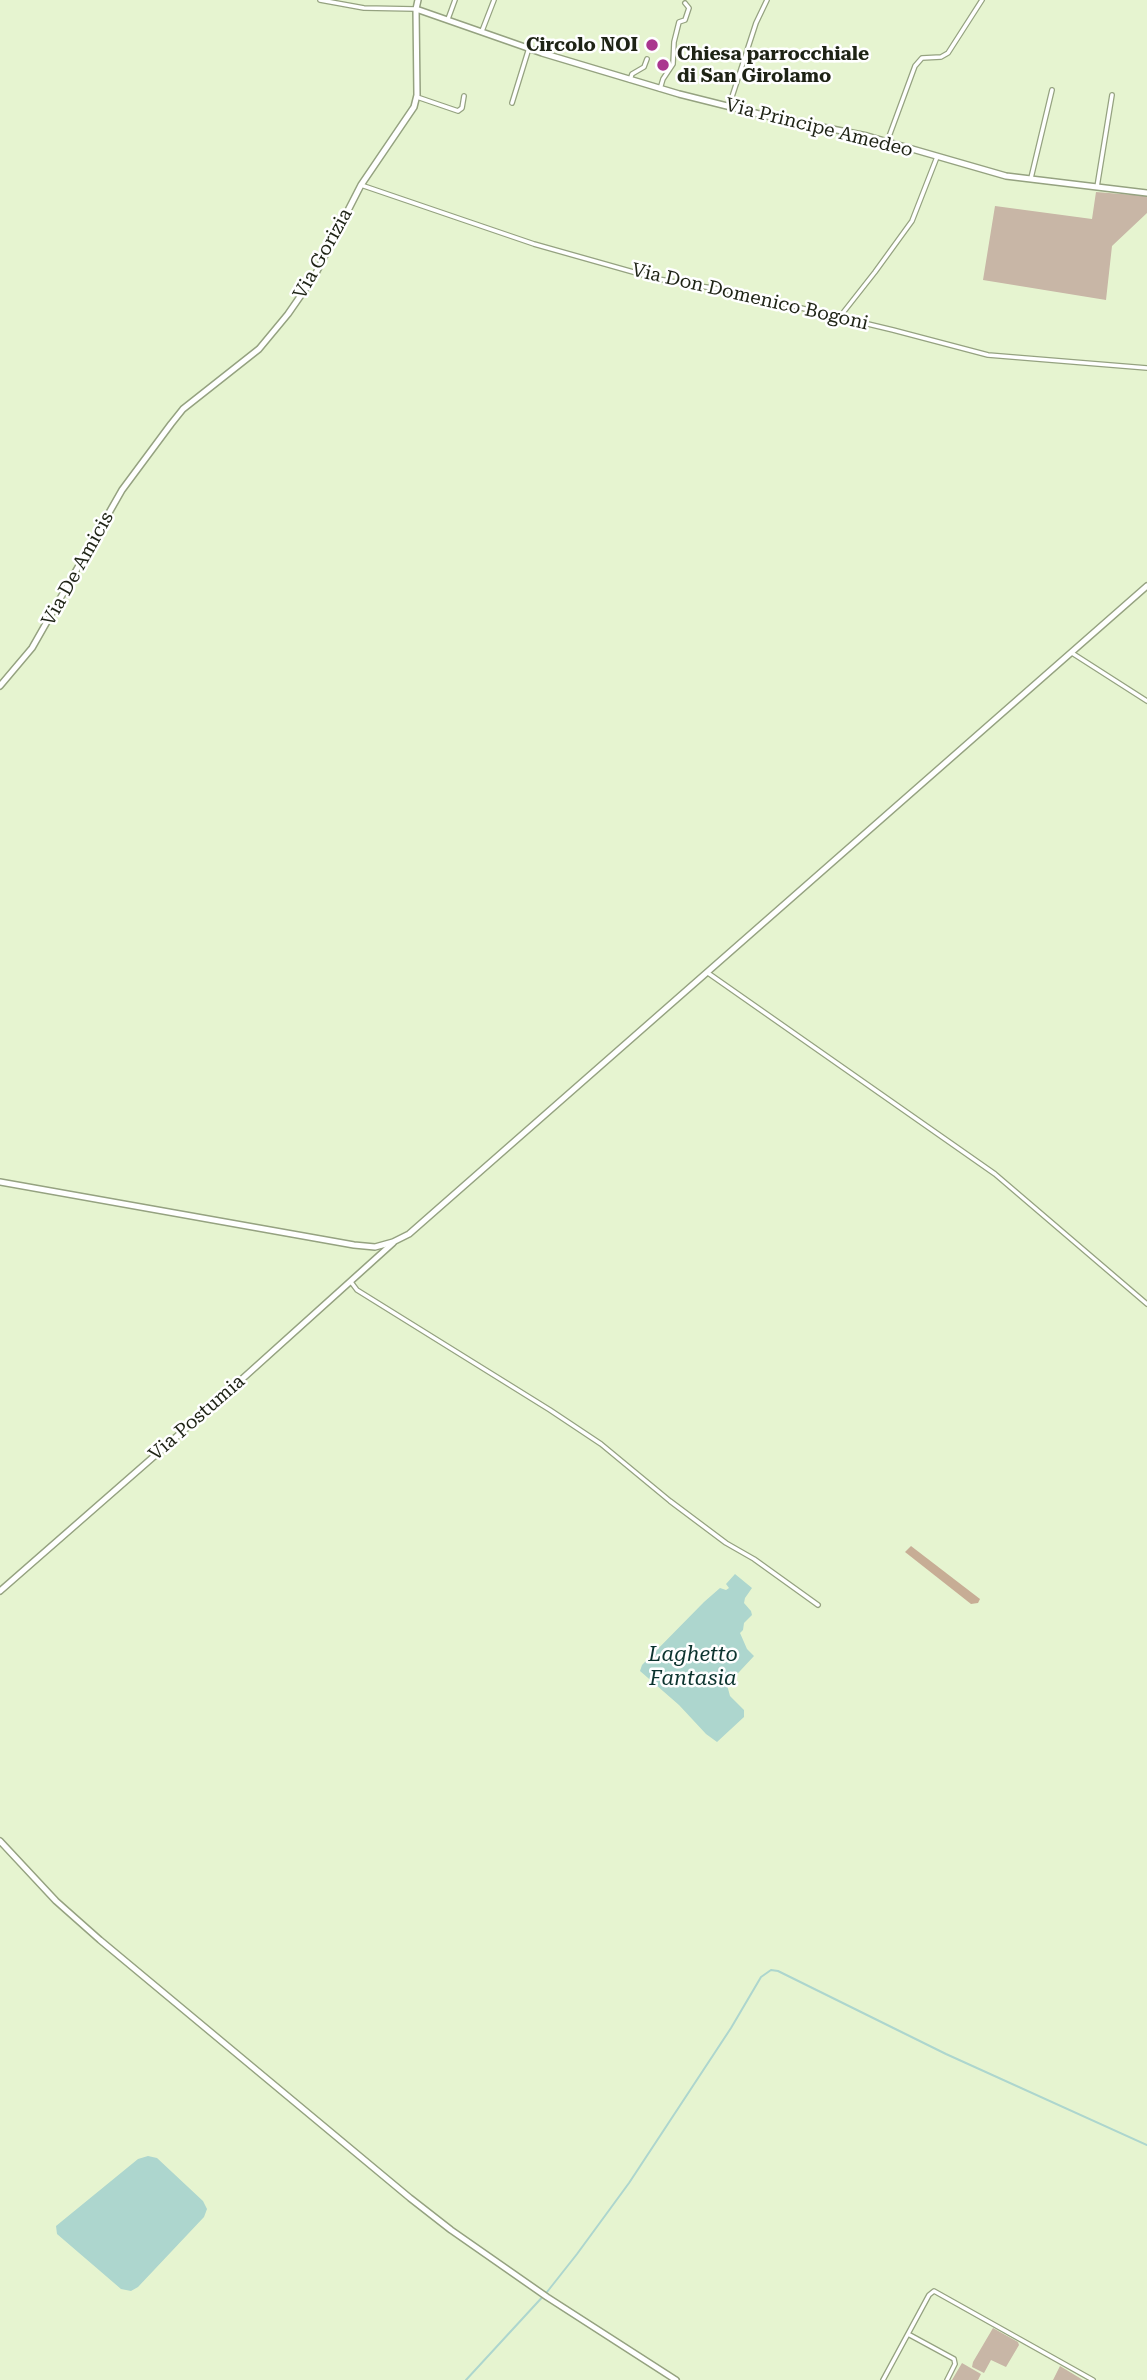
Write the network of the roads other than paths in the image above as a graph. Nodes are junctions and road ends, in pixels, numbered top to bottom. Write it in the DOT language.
graph roads {
  1 [pos="320,0"];
  2 [pos="418,0"];
  3 [pos="455,0"];
  4 [pos="494,0"];
  5 [pos="767,0"];
  6 [pos="982,0"];
  7 [pos="685,3"];
  8 [pos="416,9"];
  9 [pos="448,19"];
  10 [pos="482,31"];
  11 [pos="529,48"];
  12 [pos="646,59"];
  13 [pos="630,80"];
  14 [pos="660,89"];
  15 [pos="1052,89"];
  16 [pos="1112,95"];
  17 [pos="464,96"];
  18 [pos="416,97"];
  19 [pos="512,103"];
  20 [pos="729,106"];
  21 [pos="887,142"];
  22 [pos="937,157"];
  23 [pos="1031,180"];
  24 [pos="361,185"];
  25 [pos="1097,187"];
  26 [pos="1147,193"];
  27 [pos="837,317"];
  28 [pos="1147,368"];
  29 [pos="122,490"];
  30 [pos="1147,586"];
  31 [pos="1072,652"];
  32 [pos="0,686"];
  33 [pos="1147,701"];
  34 [pos="706,973"];
  35 [pos="0,1182"];
  36 [pos="393,1242"];
  37 [pos="351,1282"];
  38 [pos="1147,1304"];
  39 [pos="0,1591"];
  40 [pos="818,1605"];
  41 [pos="0,1841"];
  42 [pos="908,2334"];
  43 [pos="676,2380"];
  44 [pos="883,2380"];
  45 [pos="947,2380"];
  46 [pos="1093,2380"];
  1 -- 8 [label="street"];
  2 -- 8 [label="main road, Via Gorizia"];
  3 -- 9 [label="street"];
  4 -- 10 [label="street"];
  5 -- 20 [label="street"];
  6 -- 21 [label="street"];
  7 -- 14 [label="street"];
  8 -- 9 [label="main road, Via Principe Amedeo"];
  8 -- 18 [label="main road, Via Gorizia"];
  9 -- 10 [label="main road, Via Principe Amedeo"];
  10 -- 11 [label="main road, Via Principe Amedeo"];
  11 -- 13 [label="main road, Via Principe Amedeo"];
  11 -- 19 [label="street"];
  12 -- 13 [label="street"];
  13 -- 14 [label="main road, Via Principe Amedeo"];
  14 -- 20 [label="main road, Via Principe Amedeo"];
  15 -- 23 [label="street"];
  16 -- 25 [label="street"];
  17 -- 18 [label="street"];
  18 -- 24 [label="main road, Via Gorizia"];
  20 -- 21 [label="main road, Via Principe Amedeo"];
  21 -- 22 [label="main road, Via Principe Amedeo"];
  22 -- 23 [label="main road, Via Principe Amedeo"];
  22 -- 27 [label="street"];
  23 -- 25 [label="main road, Via Principe Amedeo"];
  24 -- 27 [label="street, Via Don Domenico Bogoni"];
  24 -- 29 [label="main road, Via Gorizia"];
  25 -- 26 [label="main road, Via Principe Amedeo"];
  27 -- 28 [label="street, Via Don Domenico Bogoni"];
  29 -- 32 [label="main road, Via De Amicis"];
  30 -- 31 [label="main road, Via Postumia"];
  31 -- 33 [label="street"];
  31 -- 34 [label="main road, Via Postumia"];
  34 -- 36 [label="main road, Via Postumia"];
  34 -- 38 [label="street"];
  35 -- 36 [label="main road"];
  36 -- 37 [label="main road, Via Postumia"];
  37 -- 39 [label="main road, Via Postumia"];
  37 -- 40 [label="street"];
  41 -- 43 [label="main road"];
  42 -- 44 [label="street"];
  42 -- 45 [label="street"];
  42 -- 46 [label="street"];
}
